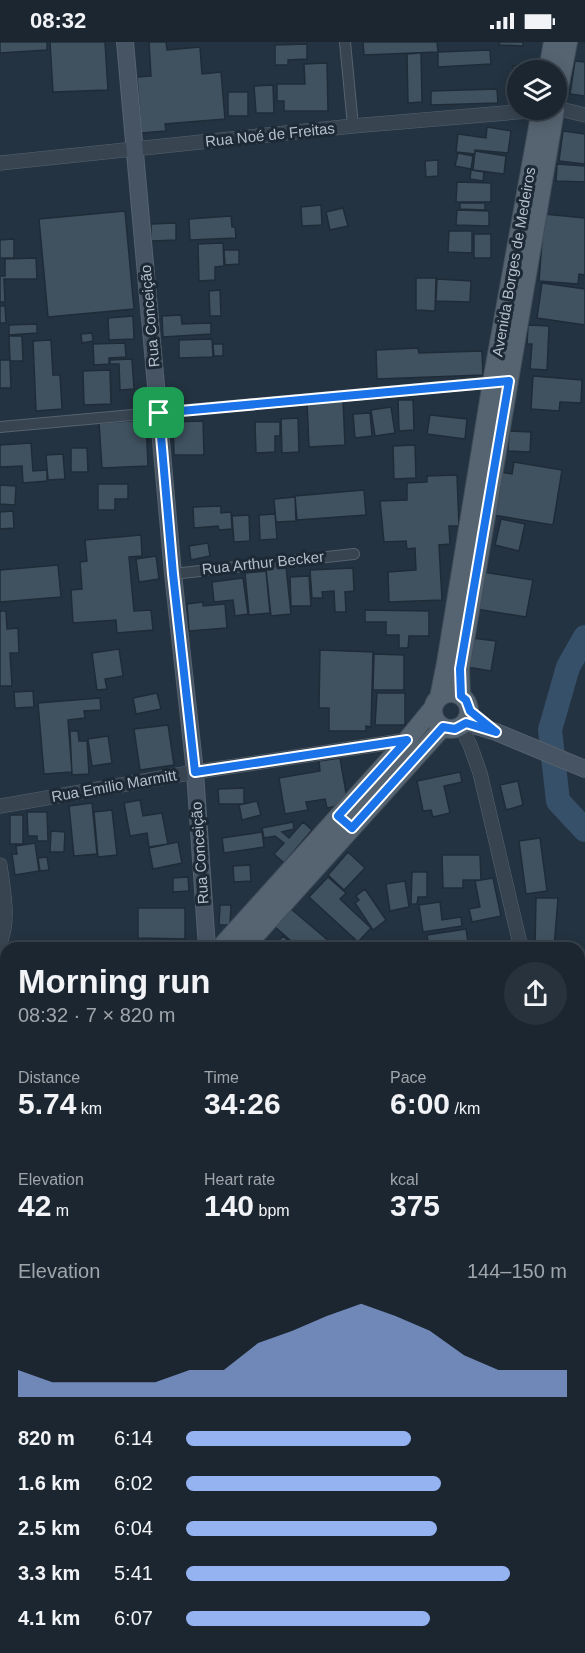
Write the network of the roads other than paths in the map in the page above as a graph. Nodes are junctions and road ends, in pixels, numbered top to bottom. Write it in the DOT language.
graph roads {
  1 [pos="125,42"];
  2 [pos="345,42"];
  3 [pos="553,42"];
  4 [pos="568,42"];
  5 [pos="550,60"];
  6 [pos="565,60"];
  7 [pos="567,111"];
  8 [pos="507,113"];
  9 [pos="585,115"];
  10 [pos="540,120"];
  11 [pos="553,120"];
  12 [pos="353,126"];
  13 [pos="135,148"];
  14 [pos="0,163"];
  15 [pos="536,180"];
  16 [pos="501,381"];
  17 [pos="159,413"];
  18 [pos="0,428"];
  19 [pos="354,554"];
  20 [pos="173,574"];
  21 [pos="436,703"];
  22 [pos="460,717"];
  23 [pos="407,740"];
  24 [pos="585,769"];
  25 [pos="195,772"];
  26 [pos="0,806"];
  27 [pos="345,822"];
  28 [pos="0,865"];
  29 [pos="0,942"];
  30 [pos="207,942"];
  31 [pos="226,942"];
  32 [pos="249,942"];
  33 [pos="520,942"];
  1 -- 13 [label="main road, Rua Conceição"];
  2 -- 12 [label="street"];
  3 -- 5 [label="main road"];
  4 -- 6 [label="main road"];
  7 -- 9 [label="street"];
  8 -- 12 [label="street, Rua Noé de Freitas"];
  10 -- 15 [label="main road, Avenida Borges de Medeiros"];
  11 -- 15 [label="main road, Avenida Borges de Medeiros"];
  12 -- 13 [label="street, Rua Noé de Freitas"];
  13 -- 14 [label="street, Rua Noé de Freitas"];
  13 -- 17 [label="main road, Rua Conceição"];
  15 -- 16 [label="main road, Avenida Borges de Medeiros"];
  16 -- 17 [label="street"];
  16 -- 21 [label="main road, Avenida Borges de Medeiros"];
  16 -- 22 [label="main road, Avenida Borges de Medeiros"];
  17 -- 18 [label="street"];
  17 -- 20 [label="main road, Rua Conceição"];
  19 -- 20 [label="street, Rua Arthur Becker"];
  20 -- 25 [label="main road, Rua Conceição"];
  21 -- 22 [label="main road"];
  21 -- 22 [label="main road"];
  21 -- 23 [label="main road"];
  22 -- 24 [label="main road"];
  22 -- 27 [label="main road"];
  22 -- 33 [label="street"];
  23 -- 25 [label="street, Rua Emilio Marmitt"];
  23 -- 27 [label="main road"];
  25 -- 26 [label="street, Rua Emilio Marmitt"];
  25 -- 30 [label="main road, Rua Conceição"];
  27 -- 31 [label="main road"];
  27 -- 32 [label="main road"];
  28 -- 29 [label="street"];
}
